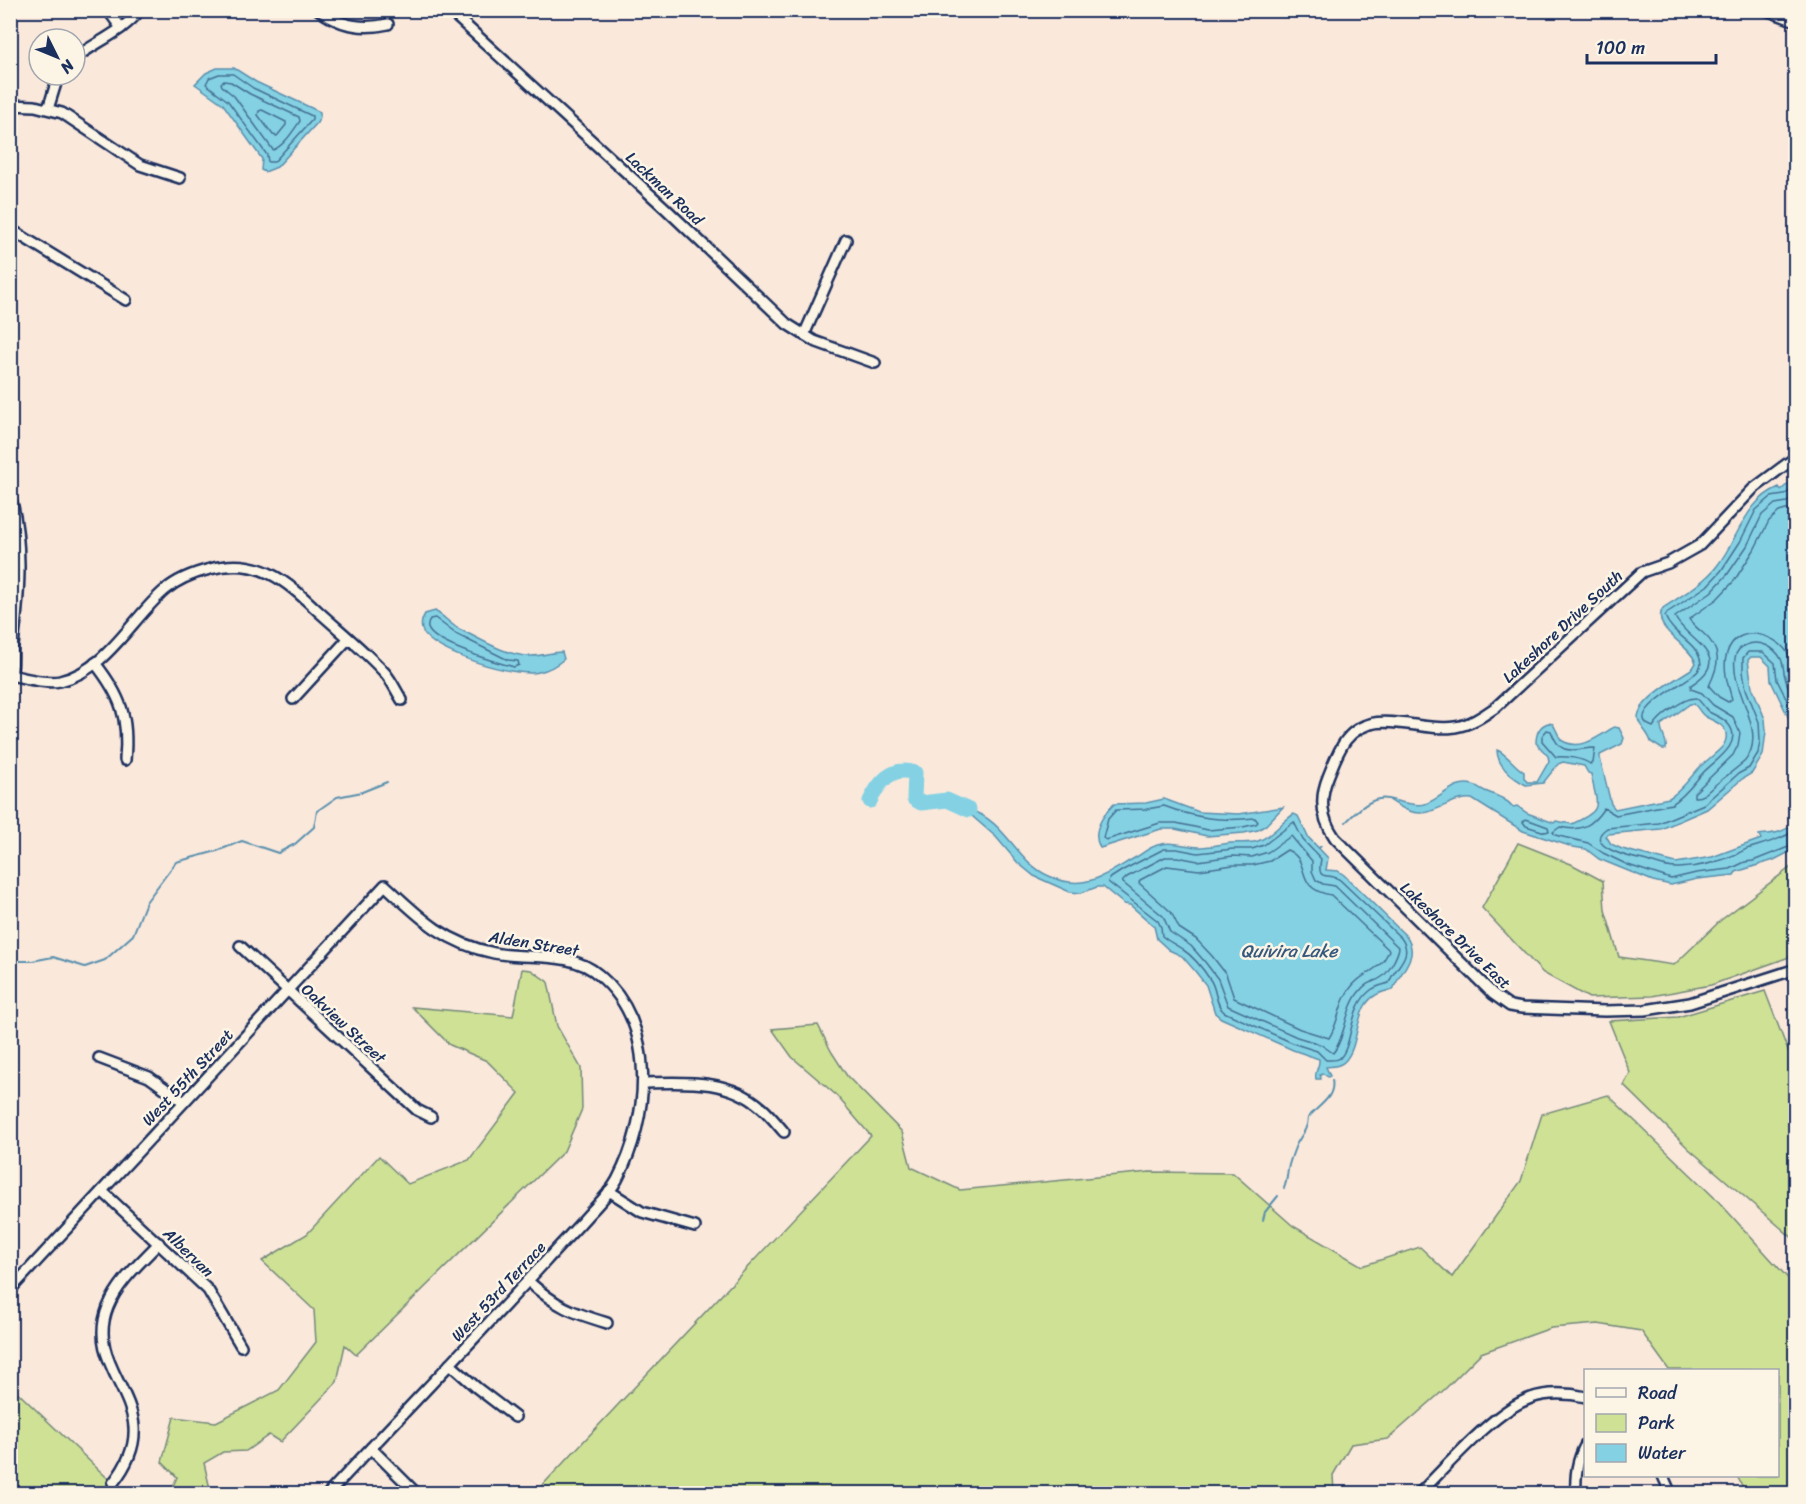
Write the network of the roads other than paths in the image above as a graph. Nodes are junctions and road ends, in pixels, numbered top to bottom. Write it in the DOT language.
graph roads {
  1 [pos="108,10"];
  2 [pos="140,10"];
  3 [pos="319,10"];
  4 [pos="449,10"];
  5 [pos="1766,10"];
  6 [pos="1796,21"];
  7 [pos="388,24"];
  8 [pos="121,28"];
  9 [pos="87,50"];
  10 [pos="55,87"];
  11 [pos="10,105"];
  12 [pos="48,109"];
  13 [pos="180,178"];
  14 [pos="10,228"];
  15 [pos="846,240"];
  16 [pos="126,300"];
  17 [pos="804,335"];
  18 [pos="875,363"];
  19 [pos="1796,457"];
  20 [pos="10,495"];
  21 [pos="348,639"];
  22 [pos="95,663"];
  23 [pos="11,676"];
  24 [pos="293,699"];
  25 [pos="402,700"];
  26 [pos="125,760"];
  27 [pos="1335,762"];
  28 [pos="385,885"];
  29 [pos="240,946"];
  30 [pos="1796,969"];
  31 [pos="287,991"];
  32 [pos="99,1058"];
  33 [pos="643,1083"];
  34 [pos="184,1102"];
  35 [pos="431,1117"];
  36 [pos="784,1132"];
  37 [pos="102,1191"];
  38 [pos="609,1191"];
  39 [pos="695,1227"];
  40 [pos="159,1244"];
  41 [pos="528,1281"];
  42 [pos="10,1290"];
  43 [pos="607,1323"];
  44 [pos="241,1346"];
  45 [pos="450,1364"];
  46 [pos="1584,1398"];
  47 [pos="515,1417"];
  48 [pos="1584,1447"];
  49 [pos="371,1448"];
  50 [pos="1663,1477"];
  51 [pos="113,1483"];
  52 [pos="328,1494"];
  53 [pos="417,1494"];
  54 [pos="1419,1494"];
  55 [pos="1576,1494"];
  56 [pos="1671,1494"];
  1 -- 8 [label="street"];
  2 -- 8 [label="street"];
  3 -- 7 [label="street"];
  4 -- 17 [label="street, Lackman Road"];
  5 -- 6 [label="street"];
  8 -- 9 [label="street"];
  10 -- 12 [label="street"];
  11 -- 12 [label="street"];
  12 -- 13 [label="street"];
  14 -- 16 [label="street"];
  15 -- 17 [label="street"];
  17 -- 18 [label="street, Lackman Road"];
  19 -- 27 [label="street, Lakeshore Drive South"];
  20 -- 23 [label="street"];
  21 -- 22 [label="street"];
  21 -- 24 [label="street"];
  21 -- 25 [label="street"];
  22 -- 23 [label="street"];
  22 -- 26 [label="street"];
  27 -- 30 [label="street, Lakeshore Drive East"];
  28 -- 31 [label="street, West 55th Street"];
  28 -- 33 [label="street, Alden Street"];
  29 -- 31 [label="street, Oakview Street"];
  31 -- 34 [label="street, West 55th Street"];
  31 -- 35 [label="street, Oakview Street"];
  32 -- 34 [label="street"];
  33 -- 36 [label="street"];
  33 -- 38 [label="street, West 53rd Terrace"];
  34 -- 37 [label="street, West 55th Street"];
  37 -- 40 [label="street, Albervan"];
  37 -- 42 [label="street, West 55th Street"];
  38 -- 39 [label="street"];
  38 -- 41 [label="street, West 53rd Terrace"];
  40 -- 44 [label="street, Albervan"];
  40 -- 51 [label="street"];
  41 -- 43 [label="street"];
  41 -- 45 [label="street, West 53rd Terrace"];
  45 -- 47 [label="street"];
  45 -- 49 [label="street, West 53rd Terrace"];
  46 -- 54 [label="street"];
  48 -- 55 [label="street"];
  49 -- 52 [label="street, West 53rd Terrace"];
  49 -- 53 [label="street"];
  50 -- 56 [label="street"];
}
